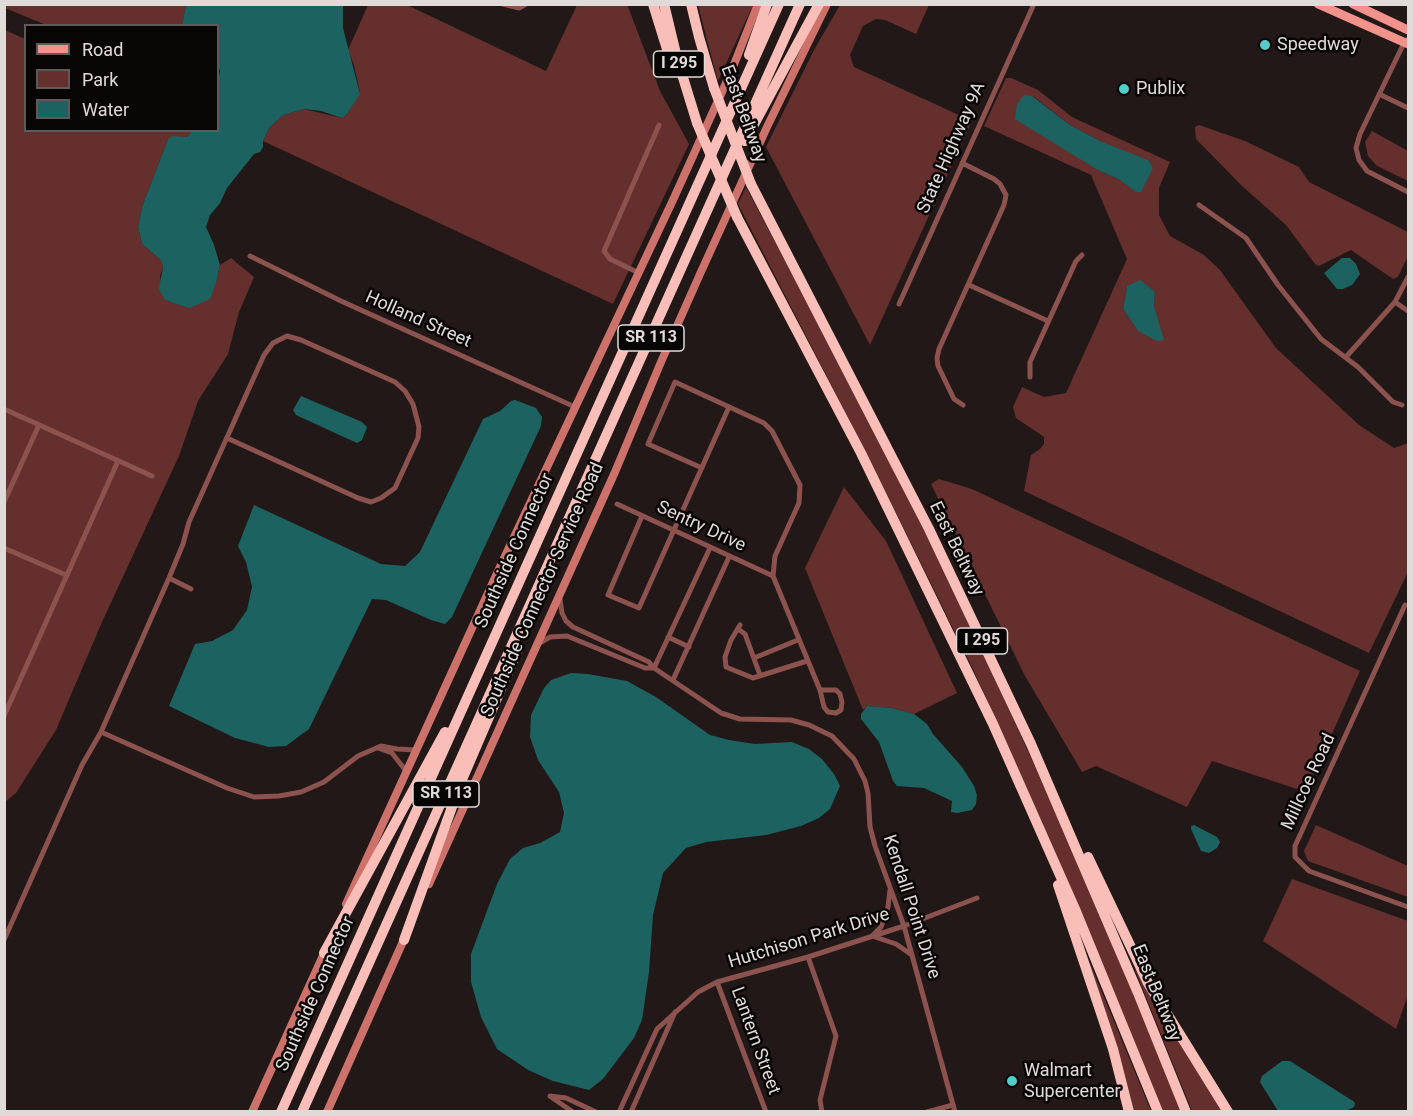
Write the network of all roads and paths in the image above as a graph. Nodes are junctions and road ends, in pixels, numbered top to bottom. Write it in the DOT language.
graph roads {
  1 [pos="503,4"];
  2 [pos="526,4"];
  3 [pos="653,4"];
  4 [pos="664,4"];
  5 [pos="691,4"];
  6 [pos="758,4"];
  7 [pos="767,4"];
  8 [pos="779,4"];
  9 [pos="800,4"];
  10 [pos="819,4"];
  11 [pos="826,4"];
  12 [pos="1034,4"];
  13 [pos="1318,4"];
  14 [pos="1353,4"];
  15 [pos="1408,30"];
  16 [pos="1407,42"];
  17 [pos="744,81"];
  18 [pos="1379,94"];
  19 [pos="691,105"];
  20 [pos="1408,108"];
  21 [pos="659,124"];
  22 [pos="962,163"];
  23 [pos="1408,192"];
  24 [pos="713,199"];
  25 [pos="1199,205"];
  26 [pos="1082,255"];
  27 [pos="250,256"];
  28 [pos="639,273"];
  29 [pos="1408,277"];
  30 [pos="969,285"];
  31 [pos="1402,292"];
  32 [pos="1408,297"];
  33 [pos="1395,302"];
  34 [pos="899,304"];
  35 [pos="1408,311"];
  36 [pos="1048,321"];
  37 [pos="1346,357"];
  38 [pos="1030,376"];
  39 [pos="963,405"];
  40 [pos="1402,405"];
  41 [pos="575,407"];
  42 [pos="729,407"];
  43 [pos="4,409"];
  44 [pos="39,425"];
  45 [pos="227,438"];
  46 [pos="118,461"];
  47 [pos="702,468"];
  48 [pos="589,476"];
  49 [pos="152,477"];
  50 [pos="4,502"];
  51 [pos="617,504"];
  52 [pos="642,516"];
  53 [pos="674,531"];
  54 [pos="4,548"];
  55 [pos="710,548"];
  56 [pos="729,556"];
  57 [pos="66,575"];
  58 [pos="773,576"];
  59 [pos="169,578"];
  60 [pos="191,589"];
  61 [pos="559,595"];
  62 [pos="1405,605"];
  63 [pos="668,638"];
  64 [pos="798,640"];
  65 [pos="536,645"];
  66 [pos="688,647"];
  67 [pos="754,658"];
  68 [pos="807,661"];
  69 [pos="654,668"];
  70 [pos="760,675"];
  71 [pos="674,680"];
  72 [pos="820,690"];
  73 [pos="464,705"];
  74 [pos="4,716"];
  75 [pos="101,732"];
  76 [pos="1031,744"];
  77 [pos="378,748"];
  78 [pos="416,750"];
  79 [pos="406,771"];
  80 [pos="1040,831"];
  81 [pos="890,889"];
  82 [pos="977,898"];
  83 [pos="1408,907"];
  84 [pos="904,926"];
  85 [pos="872,936"];
  86 [pos="4,940"];
  87 [pos="404,940"];
  88 [pos="324,953"];
  89 [pos="912,955"];
  90 [pos="808,957"];
  91 [pos="717,982"];
  92 [pos="676,1011"];
  93 [pos="953,1104"];
  94 [pos="252,1112"];
  95 [pos="281,1112"];
  96 [pos="302,1112"];
  97 [pos="327,1112"];
  98 [pos="573,1112"];
  99 [pos="596,1112"];
  100 [pos="619,1112"];
  101 [pos="631,1112"];
  102 [pos="766,1112"];
  103 [pos="822,1112"];
  104 [pos="927,1112"];
  105 [pos="955,1112"];
  106 [pos="1129,1112"];
  107 [pos="1158,1112"];
  108 [pos="1186,1112"];
  109 [pos="1228,1112"];
  1 -- 2 [label="street"];
  3 -- 19 [label="highway"];
  4 -- 19 [label="highway, I 295"];
  5 -- 76 [label="highway, East Beltway / I 295, bridge"];
  6 -- 28 [label="street, Southside Connector"];
  7 -- 17 [label="highway"];
  8 -- 17 [label="highway, Southside Connector / SR 113"];
  9 -- 24 [label="highway, Southside Connector / SR 113"];
  10 -- 24 [label="highway"];
  11 -- 61 [label="street, Southside Connector Service Road"];
  12 -- 22 [label="street, State Highway 9A"];
  13 -- 16 [label="main road"];
  14 -- 15 [label="main road"];
  16 -- 18 [label="street"];
  17 -- 73 [label="highway, Southside Connector / SR 113"];
  18 -- 20 [label="street"];
  18 -- 23 [label="street"];
  19 -- 80 [label="highway, I 295, bridge"];
  21 -- 28 [label="street"];
  22 -- 30 [label="street"];
  22 -- 34 [label="street, State Highway 9A"];
  24 -- 48 [label="highway, Southside Connector / SR 113"];
  25 -- 37 [label="street"];
  26 -- 36 [label="street"];
  27 -- 41 [label="street, Holland Street"];
  28 -- 41 [label="street, Southside Connector"];
  29 -- 31 [label="street"];
  30 -- 36 [label="street"];
  30 -- 39 [label="street"];
  31 -- 32 [label="street"];
  31 -- 33 [label="street"];
  33 -- 35 [label="street"];
  33 -- 37 [label="street"];
  36 -- 38 [label="street"];
  37 -- 40 [label="street"];
  41 -- 78 [label="street, Southside Connector"];
  42 -- 47 [label="street"];
  42 -- 47 [label="street"];
  42 -- 58 [label="street"];
  43 -- 44 [label="street"];
  44 -- 46 [label="street"];
  44 -- 50 [label="street"];
  45 -- 45 [label="street"];
  45 -- 59 [label="street"];
  46 -- 49 [label="street"];
  46 -- 57 [label="street"];
  47 -- 53 [label="street"];
  48 -- 87 [label="highway"];
  48 -- 96 [label="highway, Southside Connector / SR 113"];
  51 -- 52 [label="street, Sentry Drive"];
  52 -- 53 [label="street, Sentry Drive"];
  52 -- 53 [label="street"];
  53 -- 55 [label="street, Sentry Drive"];
  54 -- 57 [label="street"];
  55 -- 56 [label="street, Sentry Drive"];
  55 -- 63 [label="street"];
  56 -- 58 [label="street, Sentry Drive"];
  56 -- 66 [label="street"];
  57 -- 74 [label="street"];
  58 -- 64 [label="street"];
  59 -- 60 [label="street"];
  59 -- 75 [label="street"];
  61 -- 65 [label="street, Southside Connector Service Road"];
  61 -- 69 [label="street, Kendall Point Drive"];
  62 -- 83 [label="street, Millcoe Road"];
  63 -- 66 [label="street"];
  63 -- 69 [label="street"];
  64 -- 67 [label="street"];
  64 -- 68 [label="street"];
  65 -- 69 [label="street, Kendall Point Drive"];
  65 -- 87 [label="street, Southside Connector Service Road"];
  66 -- 71 [label="street"];
  67 -- 70 [label="street"];
  67 -- 70 [label="street"];
  68 -- 70 [label="street"];
  68 -- 72 [label="street"];
  69 -- 71 [label="street, Kendall Point Drive"];
  71 -- 81 [label="street, Kendall Point Drive"];
  72 -- 72 [label="street"];
  73 -- 88 [label="highway"];
  73 -- 95 [label="highway, Southside Connector / SR 113"];
  75 -- 77 [label="street"];
  75 -- 86 [label="street"];
  76 -- 108 [label="highway, East Beltway / I 295"];
  76 -- 109 [label="highway"];
  77 -- 78 [label="street"];
  77 -- 79 [label="street"];
  78 -- 79 [label="street, Southside Connector"];
  79 -- 88 [label="street, Southside Connector"];
  80 -- 106 [label="highway"];
  80 -- 107 [label="highway, I 295"];
  81 -- 84 [label="street, Kendall Point Drive"];
  81 -- 85 [label="street"];
  82 -- 84 [label="street, Hutchison Park Drive"];
  84 -- 85 [label="street, Hutchison Park Drive"];
  84 -- 89 [label="street, Kendall Point Drive"];
  85 -- 89 [label="street"];
  85 -- 90 [label="street, Hutchison Park Drive"];
  87 -- 97 [label="street, Southside Connector Service Road"];
  88 -- 94 [label="street, Southside Connector"];
  89 -- 93 [label="street, Kendall Point Drive"];
  90 -- 91 [label="street, Hutchison Park Drive"];
  90 -- 103 [label="street"];
  91 -- 92 [label="street, Hutchison Park Drive"];
  91 -- 102 [label="street, Lantern Street"];
  92 -- 100 [label="street, Hutchison Park Drive"];
  92 -- 101 [label="street"];
  93 -- 104 [label="street"];
  93 -- 105 [label="street, Kendall Point Drive"];
  98 -- 99 [label="street"];
}
